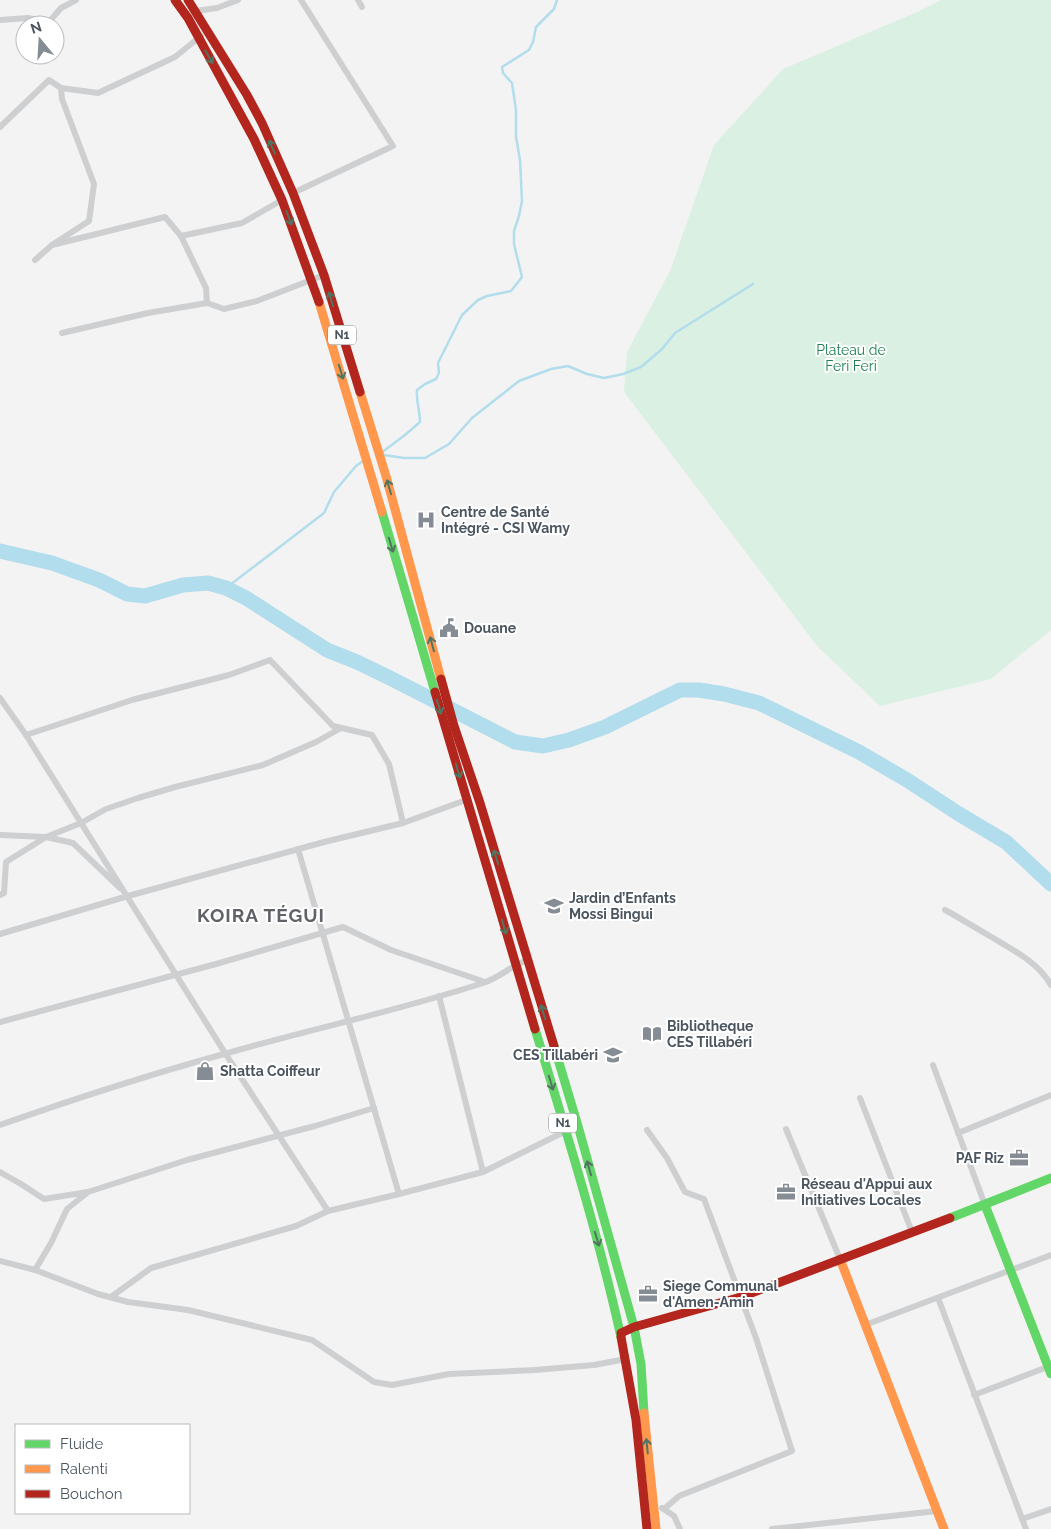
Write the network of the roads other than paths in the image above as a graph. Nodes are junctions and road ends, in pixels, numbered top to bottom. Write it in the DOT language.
graph roads {
  1 [pos="76,0"];
  2 [pos="175,0"];
  3 [pos="188,0"];
  4 [pos="238,0"];
  5 [pos="301,0"];
  6 [pos="358,0"];
  7 [pos="362,8"];
  8 [pos="196,11"];
  9 [pos="0,20"];
  10 [pos="208,31"];
  11 [pos="198,38"];
  12 [pos="61,88"];
  13 [pos="0,127"];
  14 [pos="293,193"];
  15 [pos="282,200"];
  16 [pos="181,236"];
  17 [pos="52,245"];
  18 [pos="35,260"];
  19 [pos="324,275"];
  20 [pos="312,280"];
  21 [pos="207,303"];
  22 [pos="62,333"];
  23 [pos="422,607"];
  24 [pos="411,610"];
  25 [pos="0,698"];
  26 [pos="341,728"];
  27 [pos="26,735"];
  28 [pos="466,800"];
  29 [pos="81,823"];
  30 [pos="403,823"];
  31 [pos="0,834"];
  32 [pos="46,837"];
  33 [pos="298,850"];
  34 [pos="0,895"];
  35 [pos="128,896"];
  36 [pos="945,910"];
  37 [pos="322,933"];
  38 [pos="0,934"];
  39 [pos="527,960"];
  40 [pos="515,965"];
  41 [pos="176,974"];
  42 [pos="486,982"];
  43 [pos="1051,985"];
  44 [pos="439,996"];
  45 [pos="0,1022"];
  46 [pos="348,1022"];
  47 [pos="225,1053"];
  48 [pos="933,1065"];
  49 [pos="1051,1096"];
  50 [pos="860,1098"];
  51 [pos="374,1108"];
  52 [pos="0,1125"];
  53 [pos="578,1126"];
  54 [pos="786,1129"];
  55 [pos="647,1130"];
  56 [pos="566,1131"];
  57 [pos="958,1133"];
  58 [pos="279,1136"];
  59 [pos="0,1172"];
  60 [pos="483,1172"];
  61 [pos="1051,1178"];
  62 [pos="88,1192"];
  63 [pos="399,1194"];
  64 [pos="985,1205"];
  65 [pos="328,1211"];
  66 [pos="912,1232"];
  67 [pos="1051,1255"];
  68 [pos="840,1260"];
  69 [pos="0,1261"];
  70 [pos="35,1270"];
  71 [pos="1011,1271"];
  72 [pos="111,1297"];
  73 [pos="741,1297"];
  74 [pos="938,1298"];
  75 [pos="865,1325"];
  76 [pos="634,1327"];
  77 [pos="621,1332"];
  78 [pos="626,1359"];
  79 [pos="1050,1369"];
  80 [pos="974,1395"];
  81 [pos="654,1508"];
  82 [pos="1051,1508"];
  83 [pos="664,1509"];
  84 [pos="937,1511"];
  85 [pos="1022,1519"];
  86 [pos="647,1529"];
  87 [pos="656,1529"];
  88 [pos="680,1529"];
  89 [pos="772,1529"];
  90 [pos="944,1529"];
  91 [pos="1026,1529"];
  1 -- 9 [label="street"];
  2 -- 11 [label="main road, N1"];
  3 -- 8 [label="main road, N1"];
  4 -- 8 [label="street"];
  5 -- 14 [label="street"];
  6 -- 7 [label="street"];
  8 -- 10 [label="main road, N1"];
  10 -- 11 [label="street"];
  14 -- 10 [label="main road, N1, one-way"];
  11 -- 12 [label="street"];
  11 -- 15 [label="main road, N1, one-way"];
  12 -- 13 [label="street"];
  12 -- 17 [label="street"];
  14 -- 19 [label="main road, N1"];
  15 -- 16 [label="street"];
  15 -- 20 [label="main road, N1, one-way"];
  16 -- 17 [label="street"];
  16 -- 21 [label="street"];
  17 -- 18 [label="street"];
  19 -- 20 [label="street"];
  23 -- 19 [label="main road, N1, one-way"];
  20 -- 21 [label="street"];
  20 -- 24 [label="main road, N1, one-way"];
  21 -- 22 [label="street"];
  23 -- 24 [label="main road"];
  39 -- 23 [label="main road, N1, one-way"];
  24 -- 28 [label="main road, N1, one-way"];
  25 -- 27 [label="street"];
  26 -- 27 [label="street"];
  26 -- 29 [label="street"];
  26 -- 30 [label="street"];
  27 -- 29 [label="street"];
  28 -- 30 [label="street"];
  28 -- 40 [label="main road, N1, one-way"];
  29 -- 32 [label="street"];
  29 -- 35 [label="street"];
  30 -- 33 [label="street"];
  31 -- 32 [label="street"];
  32 -- 34 [label="street"];
  32 -- 35 [label="street"];
  33 -- 35 [label="street"];
  33 -- 37 [label="street"];
  35 -- 38 [label="street"];
  35 -- 41 [label="street"];
  36 -- 43 [label="street"];
  37 -- 41 [label="street"];
  37 -- 42 [label="street"];
  37 -- 46 [label="street"];
  39 -- 40 [label="street"];
  53 -- 39 [label="main road, N1, one-way"];
  40 -- 42 [label="street"];
  40 -- 56 [label="main road, N1, one-way"];
  41 -- 45 [label="street"];
  41 -- 47 [label="street"];
  42 -- 44 [label="street"];
  44 -- 46 [label="street"];
  44 -- 60 [label="street"];
  46 -- 47 [label="street"];
  46 -- 51 [label="street"];
  47 -- 52 [label="street"];
  47 -- 58 [label="street"];
  48 -- 57 [label="street"];
  49 -- 57 [label="street"];
  50 -- 66 [label="street"];
  51 -- 58 [label="street"];
  51 -- 63 [label="street"];
  53 -- 56 [label="street"];
  76 -- 53 [label="main road, N1, one-way"];
  54 -- 68 [label="street"];
  55 -- 73 [label="street"];
  56 -- 60 [label="street"];
  56 -- 77 [label="main road, N1, one-way"];
  57 -- 64 [label="street"];
  58 -- 62 [label="street"];
  58 -- 65 [label="street"];
  59 -- 62 [label="street"];
  60 -- 63 [label="street"];
  61 -- 64 [label="main road"];
  62 -- 70 [label="street"];
  63 -- 65 [label="street"];
  64 -- 66 [label="main road"];
  64 -- 71 [label="main road"];
  65 -- 72 [label="street"];
  66 -- 68 [label="main road"];
  67 -- 71 [label="street"];
  68 -- 73 [label="main road"];
  68 -- 75 [label="main road"];
  69 -- 70 [label="street"];
  70 -- 72 [label="street"];
  71 -- 74 [label="street"];
  71 -- 79 [label="main road"];
  72 -- 78 [label="street"];
  73 -- 76 [label="main road"];
  73 -- 83 [label="street"];
  74 -- 75 [label="street"];
  74 -- 80 [label="street"];
  75 -- 84 [label="main road"];
  76 -- 77 [label="main road"];
  81 -- 76 [label="main road, N1, one-way"];
  77 -- 78 [label="main road, N1"];
  78 -- 86 [label="main road, N1"];
  79 -- 80 [label="street"];
  80 -- 85 [label="street"];
  81 -- 83 [label="street"];
  81 -- 87 [label="main road, N1"];
  82 -- 85 [label="street"];
  83 -- 88 [label="street"];
  84 -- 89 [label="street"];
  84 -- 90 [label="main road"];
  85 -- 91 [label="street"];
}
